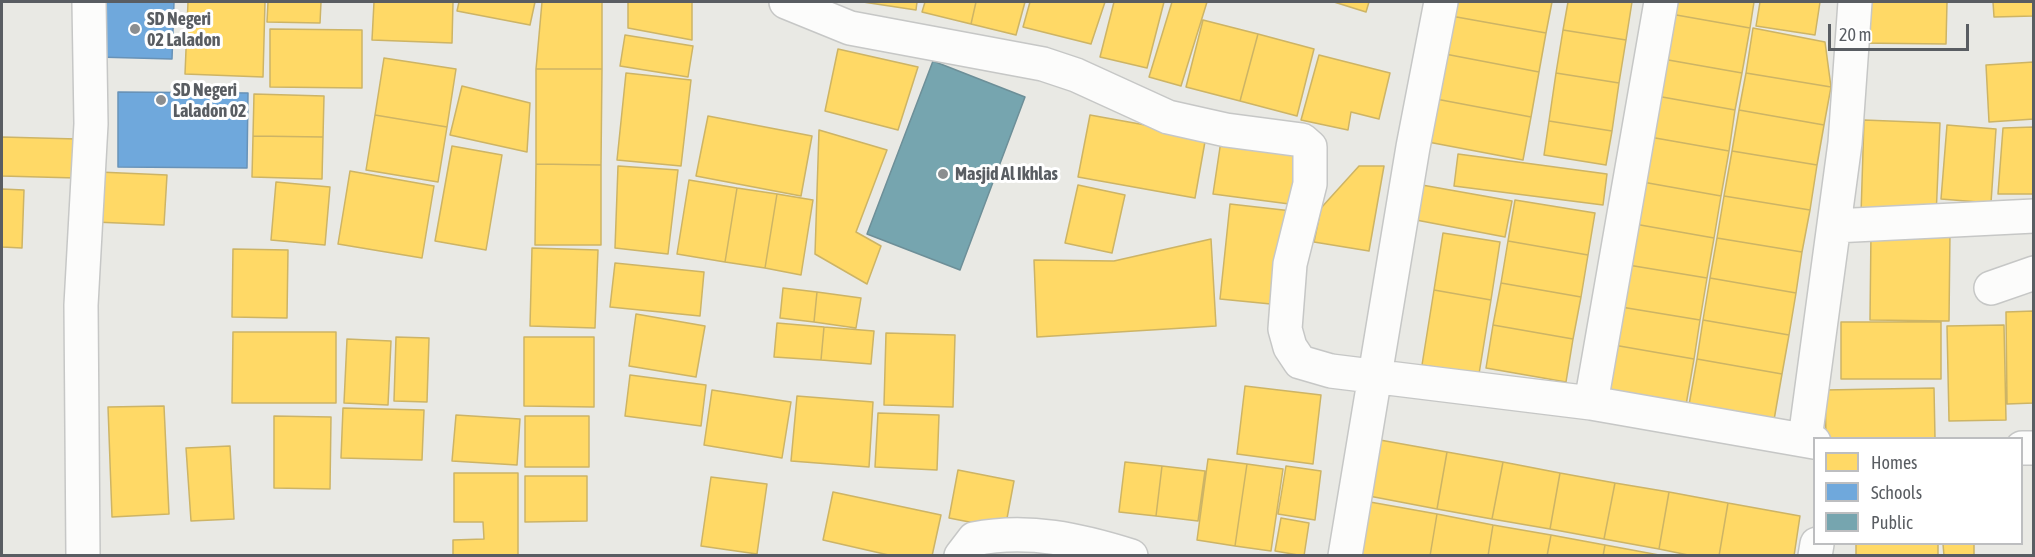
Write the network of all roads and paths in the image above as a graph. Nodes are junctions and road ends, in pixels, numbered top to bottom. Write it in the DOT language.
graph roads {
  1 [pos="89,2"];
  2 [pos="786,2"];
  3 [pos="1441,2"];
  4 [pos="1661,2"];
  5 [pos="1855,2"];
  6 [pos="2034,216"];
  7 [pos="1834,226"];
  8 [pos="2034,273"];
  9 [pos="1991,288"];
  10 [pos="1375,377"];
  11 [pos="1591,403"];
  12 [pos="1810,440"];
  13 [pos="84,555"];
  14 [pos="961,555"];
  15 [pos="1131,555"];
  16 [pos="1345,555"];
  1 -- 13 [label="street"];
  2 -- 10 [label="street"];
  3 -- 10 [label="street"];
  4 -- 11 [label="street"];
  5 -- 7 [label="street"];
  6 -- 7 [label="street"];
  7 -- 12 [label="street"];
  8 -- 9 [label="street"];
  10 -- 11 [label="street"];
  10 -- 16 [label="street"];
  11 -- 12 [label="street"];
  14 -- 15 [label="street"];
}
